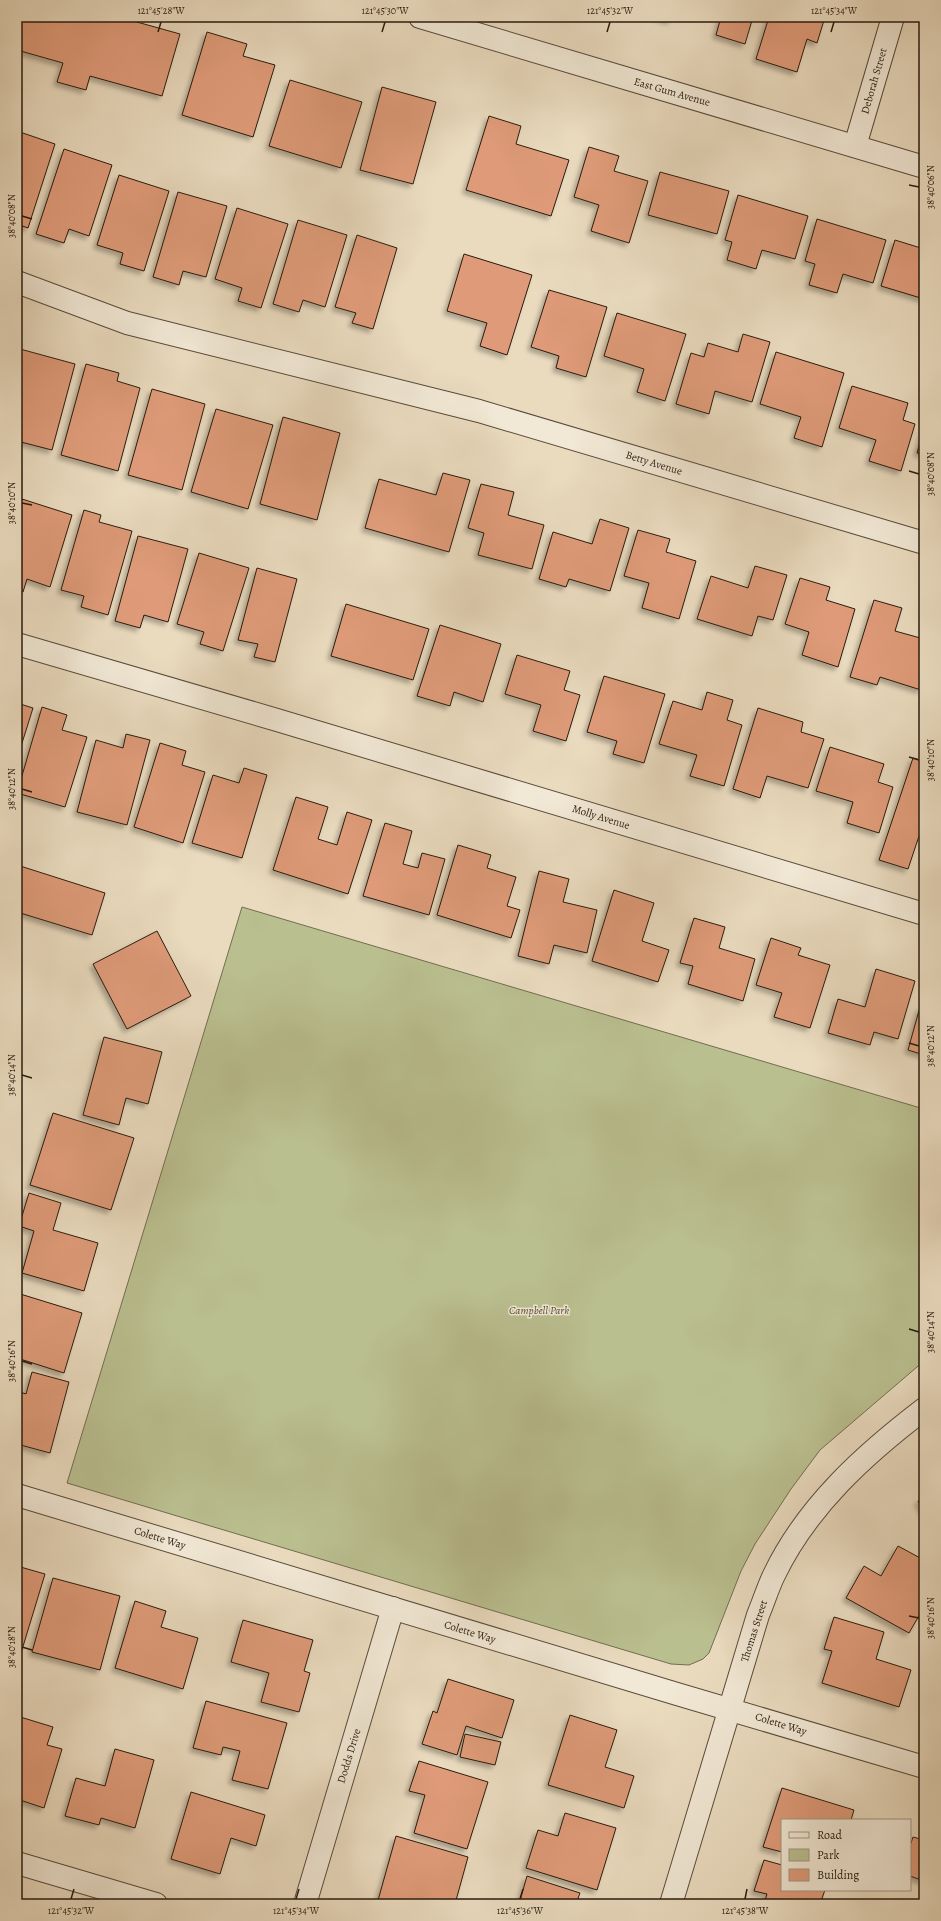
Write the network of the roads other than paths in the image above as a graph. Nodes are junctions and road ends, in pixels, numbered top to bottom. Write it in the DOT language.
graph roads {
  1 [pos="420,17"];
  2 [pos="893,17"];
  3 [pos="855,146"];
  4 [pos="924,167"];
  5 [pos="17,282"];
  6 [pos="924,543"];
  7 [pos="17,644"];
  8 [pos="924,914"];
  9 [pos="924,1409"];
  10 [pos="17,1495"];
  11 [pos="394,1608"];
  12 [pos="730,1709"];
  13 [pos="924,1767"];
  14 [pos="17,1863"];
  15 [pos="156,1904"];
  16 [pos="306,1904"];
  17 [pos="671,1904"];
  1 -- 3 [label="street, East Gum Avenue"];
  2 -- 3 [label="street, Deborah Street"];
  3 -- 4 [label="street, East Gum Avenue"];
  5 -- 6 [label="street, Betty Avenue"];
  7 -- 8 [label="street, Molly Avenue"];
  9 -- 12 [label="street, Thomas Street"];
  10 -- 11 [label="street, Colette Way"];
  11 -- 12 [label="street, Colette Way"];
  11 -- 16 [label="street, Dodds Drive"];
  12 -- 13 [label="street, Colette Way"];
  12 -- 17 [label="street, Thomas Street"];
  14 -- 15 [label="street"];
}
